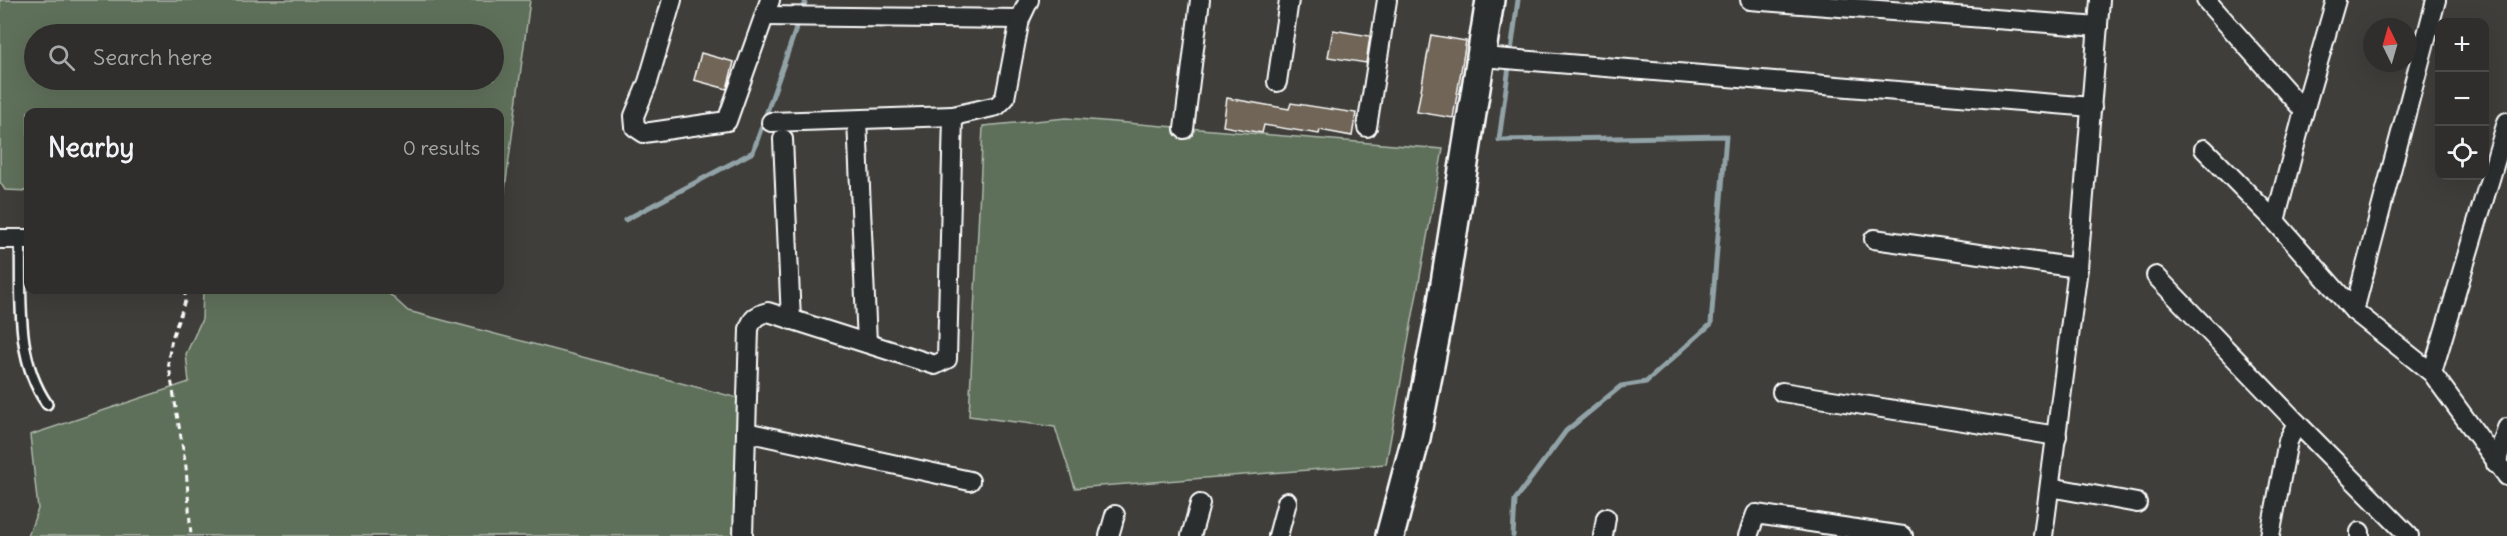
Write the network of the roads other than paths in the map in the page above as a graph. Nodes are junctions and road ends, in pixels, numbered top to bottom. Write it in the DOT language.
graph roads {
  1 [pos="672,0"];
  2 [pos="1029,0"];
  3 [pos="1200,0"];
  4 [pos="1289,0"];
  5 [pos="1387,0"];
  6 [pos="1490,0"];
  7 [pos="1750,0"];
  8 [pos="2100,0"];
  9 [pos="2206,0"];
  10 [pos="2436,0"];
  11 [pos="2335,1"];
  12 [pos="767,8"];
  13 [pos="1020,19"];
  14 [pos="2098,27"];
  15 [pos="1483,57"];
  16 [pos="1276,82"];
  17 [pos="2092,107"];
  18 [pos="2304,111"];
  19 [pos="953,116"];
  20 [pos="857,120"];
  21 [pos="771,122"];
  22 [pos="2507,122"];
  23 [pos="1367,127"];
  24 [pos="1185,129"];
  25 [pos="783,138"];
  26 [pos="2204,149"];
  27 [pos="2276,221"];
  28 [pos="0,239"];
  29 [pos="24,239"];
  30 [pos="1874,239"];
  31 [pos="2078,268"];
  32 [pos="2156,276"];
  33 [pos="24,294"];
  34 [pos="2354,311"];
  35 [pos="792,320"];
  36 [pos="867,343"];
  37 [pos="2432,373"];
  38 [pos="1782,392"];
  39 [pos="47,404"];
  40 [pos="2297,423"];
  41 [pos="2507,428"];
  42 [pos="746,432"];
  43 [pos="2056,436"];
  44 [pos="2502,470"];
  45 [pos="970,481"];
  46 [pos="2050,487"];
  47 [pos="1287,502"];
  48 [pos="2137,503"];
  49 [pos="1200,504"];
  50 [pos="1115,516"];
  51 [pos="1867,533"];
  52 [pos="743,536"];
  53 [pos="1109,536"];
  54 [pos="1191,536"];
  55 [pos="1278,536"];
  56 [pos="1390,536"];
  57 [pos="1748,536"];
  58 [pos="1903,536"];
  59 [pos="2043,536"];
  60 [pos="2270,536"];
  61 [pos="2409,536"];
  1 -- 12 [label="street"];
  2 -- 13 [label="street"];
  3 -- 24 [label="street"];
  4 -- 16 [label="street"];
  5 -- 23 [label="street"];
  6 -- 15 [label="main road"];
  7 -- 14 [label="street"];
  8 -- 14 [label="street"];
  9 -- 18 [label="street"];
  10 -- 34 [label="street"];
  11 -- 18 [label="street"];
  12 -- 13 [label="street"];
  13 -- 19 [label="street"];
  14 -- 17 [label="street"];
  15 -- 17 [label="street"];
  15 -- 56 [label="main road"];
  17 -- 31 [label="street"];
  18 -- 27 [label="street"];
  19 -- 20 [label="street"];
  19 -- 36 [label="street"];
  20 -- 21 [label="street"];
  20 -- 36 [label="street"];
  22 -- 37 [label="street"];
  25 -- 35 [label="street"];
  26 -- 27 [label="street"];
  27 -- 34 [label="street"];
  28 -- 29 [label="street"];
  30 -- 31 [label="street"];
  31 -- 43 [label="street"];
  32 -- 40 [label="street"];
  33 -- 39 [label="lane"];
  34 -- 37 [label="street"];
  35 -- 36 [label="street"];
  35 -- 42 [label="street"];
  37 -- 44 [label="street"];
  38 -- 43 [label="street"];
  40 -- 60 [label="street"];
  40 -- 61 [label="street"];
  41 -- 44 [label="street"];
  42 -- 45 [label="street"];
  42 -- 52 [label="street"];
  43 -- 46 [label="street"];
  46 -- 48 [label="street"];
  46 -- 59 [label="street"];
  47 -- 55 [label="street"];
  49 -- 54 [label="street"];
  50 -- 53 [label="street"];
  51 -- 57 [label="street"];
  51 -- 58 [label="street"];
}
